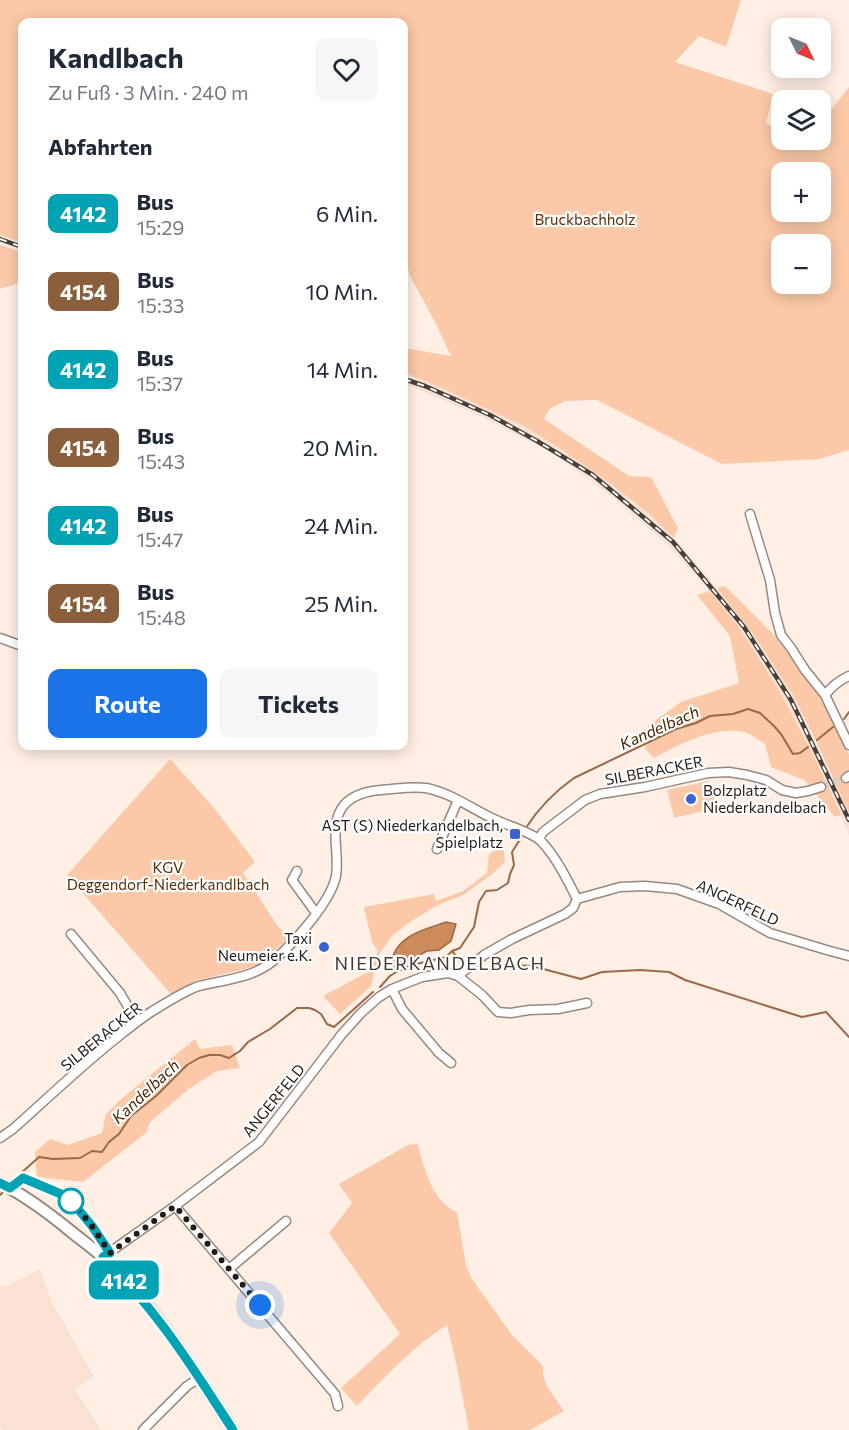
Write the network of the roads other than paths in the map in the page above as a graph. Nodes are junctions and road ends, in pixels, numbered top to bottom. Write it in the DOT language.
graph roads {
  1 [pos="750,514"];
  2 [pos="0,638"];
  3 [pos="18,645"];
  4 [pos="849,676"];
  5 [pos="825,695"];
  6 [pos="849,745"];
  7 [pos="821,788"];
  8 [pos="458,800"];
  9 [pos="539,839"];
  10 [pos="437,849"];
  11 [pos="297,871"];
  12 [pos="577,899"];
  13 [pos="316,914"];
  14 [pos="70,934"];
  15 [pos="849,956"];
  16 [pos="458,976"];
  17 [pos="392,989"];
  18 [pos="587,1003"];
  19 [pos="137,1022"];
  20 [pos="451,1063"];
  21 [pos="0,1138"];
  22 [pos="5,1185"];
  23 [pos="175,1206"];
  24 [pos="286,1221"];
  25 [pos="106,1255"];
  26 [pos="229,1269"];
  27 [pos="199,1378"];
  28 [pos="338,1406"];
  29 [pos="143,1430"];
  30 [pos="233,1430"];
  1 -- 5 [label="street"];
  2 -- 3 [label="street"];
  4 -- 5 [label="street"];
  5 -- 6 [label="street"];
  7 -- 9 [label="street, SILBERACKER"];
  8 -- 9 [label="street, SILBERACKER"];
  8 -- 10 [label="street"];
  8 -- 13 [label="street, SILBERACKER"];
  9 -- 12 [label="street"];
  11 -- 13 [label="street"];
  12 -- 15 [label="street, ANGERFELD"];
  12 -- 16 [label="street, ANGERFELD"];
  13 -- 19 [label="street, SILBERACKER"];
  14 -- 19 [label="street"];
  16 -- 17 [label="street, ANGERFELD"];
  16 -- 18 [label="street"];
  17 -- 20 [label="street"];
  17 -- 23 [label="street, ANGERFELD"];
  19 -- 21 [label="street, SILBERACKER"];
  22 -- 25 [label="main road"];
  22 -- 25 [label="street"];
  23 -- 25 [label="street, ANGERFELD"];
  23 -- 26 [label="street"];
  24 -- 26 [label="street"];
  25 -- 27 [label="main road"];
  26 -- 28 [label="street"];
  27 -- 29 [label="street"];
  27 -- 30 [label="main road"];
}
